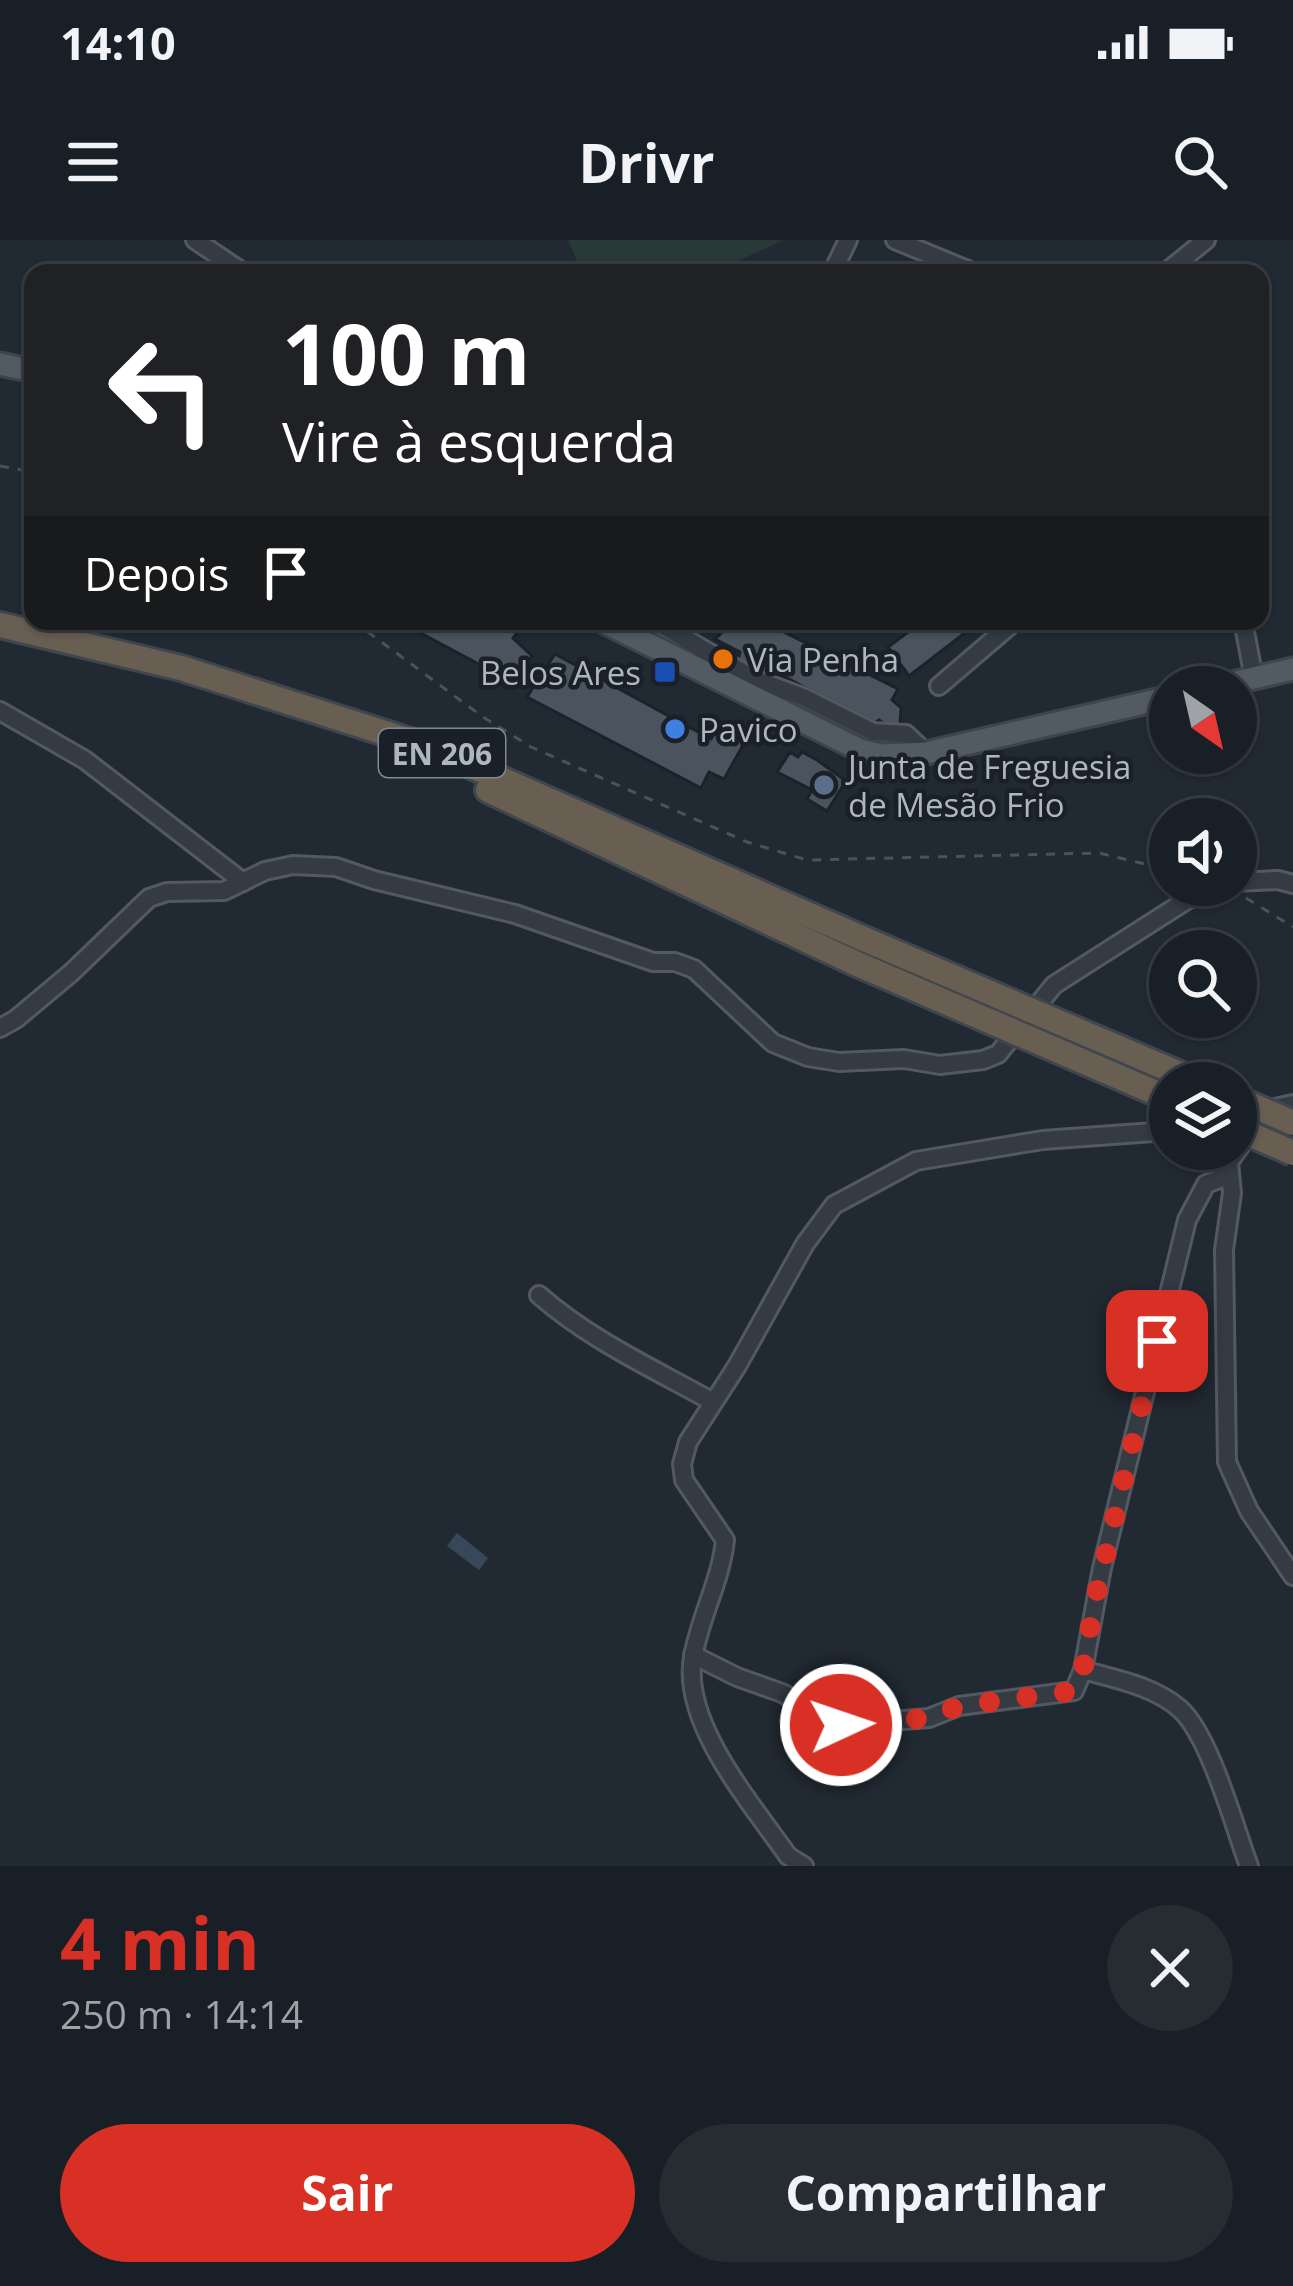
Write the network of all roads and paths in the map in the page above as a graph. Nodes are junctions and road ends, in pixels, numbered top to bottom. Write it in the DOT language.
graph roads {
  1 [pos="195,240"];
  2 [pos="895,240"];
  3 [pos="1206,240"];
  4 [pos="231,264"];
  5 [pos="953,264"];
  6 [pos="1177,264"];
  7 [pos="0,625"];
  8 [pos="365,630"];
  9 [pos="621,630"];
  10 [pos="643,630"];
  11 [pos="667,630"];
  12 [pos="1004,630"];
  13 [pos="1245,630"];
  14 [pos="0,638"];
  15 [pos="649,645"];
  16 [pos="1252,666"];
  17 [pos="1293,669"];
  18 [pos="725,673"];
  19 [pos="1257,677"];
  20 [pos="939,686"];
  21 [pos="1149,702"];
  22 [pos="0,711"];
  23 [pos="1149,865"];
  24 [pos="1257,881"];
  25 [pos="243,882"];
  26 [pos="1293,884"];
  27 [pos="1178,906"];
  28 [pos="1256,906"];
  29 [pos="1293,927"];
  30 [pos="860,951"];
  31 [pos="0,1028"];
  32 [pos="1149,1063"];
  33 [pos="1149,1090"];
  34 [pos="1293,1104"];
  35 [pos="1257,1107"];
  36 [pos="1257,1118"];
  37 [pos="1293,1123"];
  38 [pos="1149,1132"];
  39 [pos="1257,1147"];
  40 [pos="1293,1153"];
  41 [pos="1230,1170"];
  42 [pos="1230,1175"];
  43 [pos="539,1295"];
  44 [pos="712,1402"];
  45 [pos="1293,1576"];
  46 [pos="693,1655"];
  47 [pos="1083,1670"];
  48 [pos="804,1866"];
  49 [pos="1249,1866"];
  1 -- 4 [label="street"];
  2 -- 5 [label="street"];
  3 -- 6 [label="street"];
  7 -- 30 [label="highway, EN 206"];
  8 -- 23 [label="path"];
  9 -- 15 [label="main road"];
  10 -- 15 [label="street"];
  11 -- 18 [label="street"];
  12 -- 20 [label="street"];
  13 -- 16 [label="street"];
  14 -- 30 [label="highway, EN 206"];
  15 -- 18 [label="main road"];
  17 -- 19 [label="main road"];
  18 -- 21 [label="main road"];
  22 -- 25 [label="street"];
  24 -- 26 [label="street"];
  25 -- 27 [label="street"];
  25 -- 31 [label="street"];
  28 -- 29 [label="path"];
  30 -- 32 [label="highway, EN 206, bridge"];
  30 -- 33 [label="highway, EN 206, bridge"];
  34 -- 36 [label="street"];
  35 -- 37 [label="highway, bridge"];
  38 -- 44 [label="street"];
  39 -- 40 [label="highway, bridge"];
  41 -- 42 [label="street"];
  42 -- 45 [label="street"];
  42 -- 47 [label="street"];
  43 -- 44 [label="street"];
  44 -- 46 [label="street"];
  46 -- 47 [label="street"];
  46 -- 48 [label="street"];
  47 -- 49 [label="street"];
}
